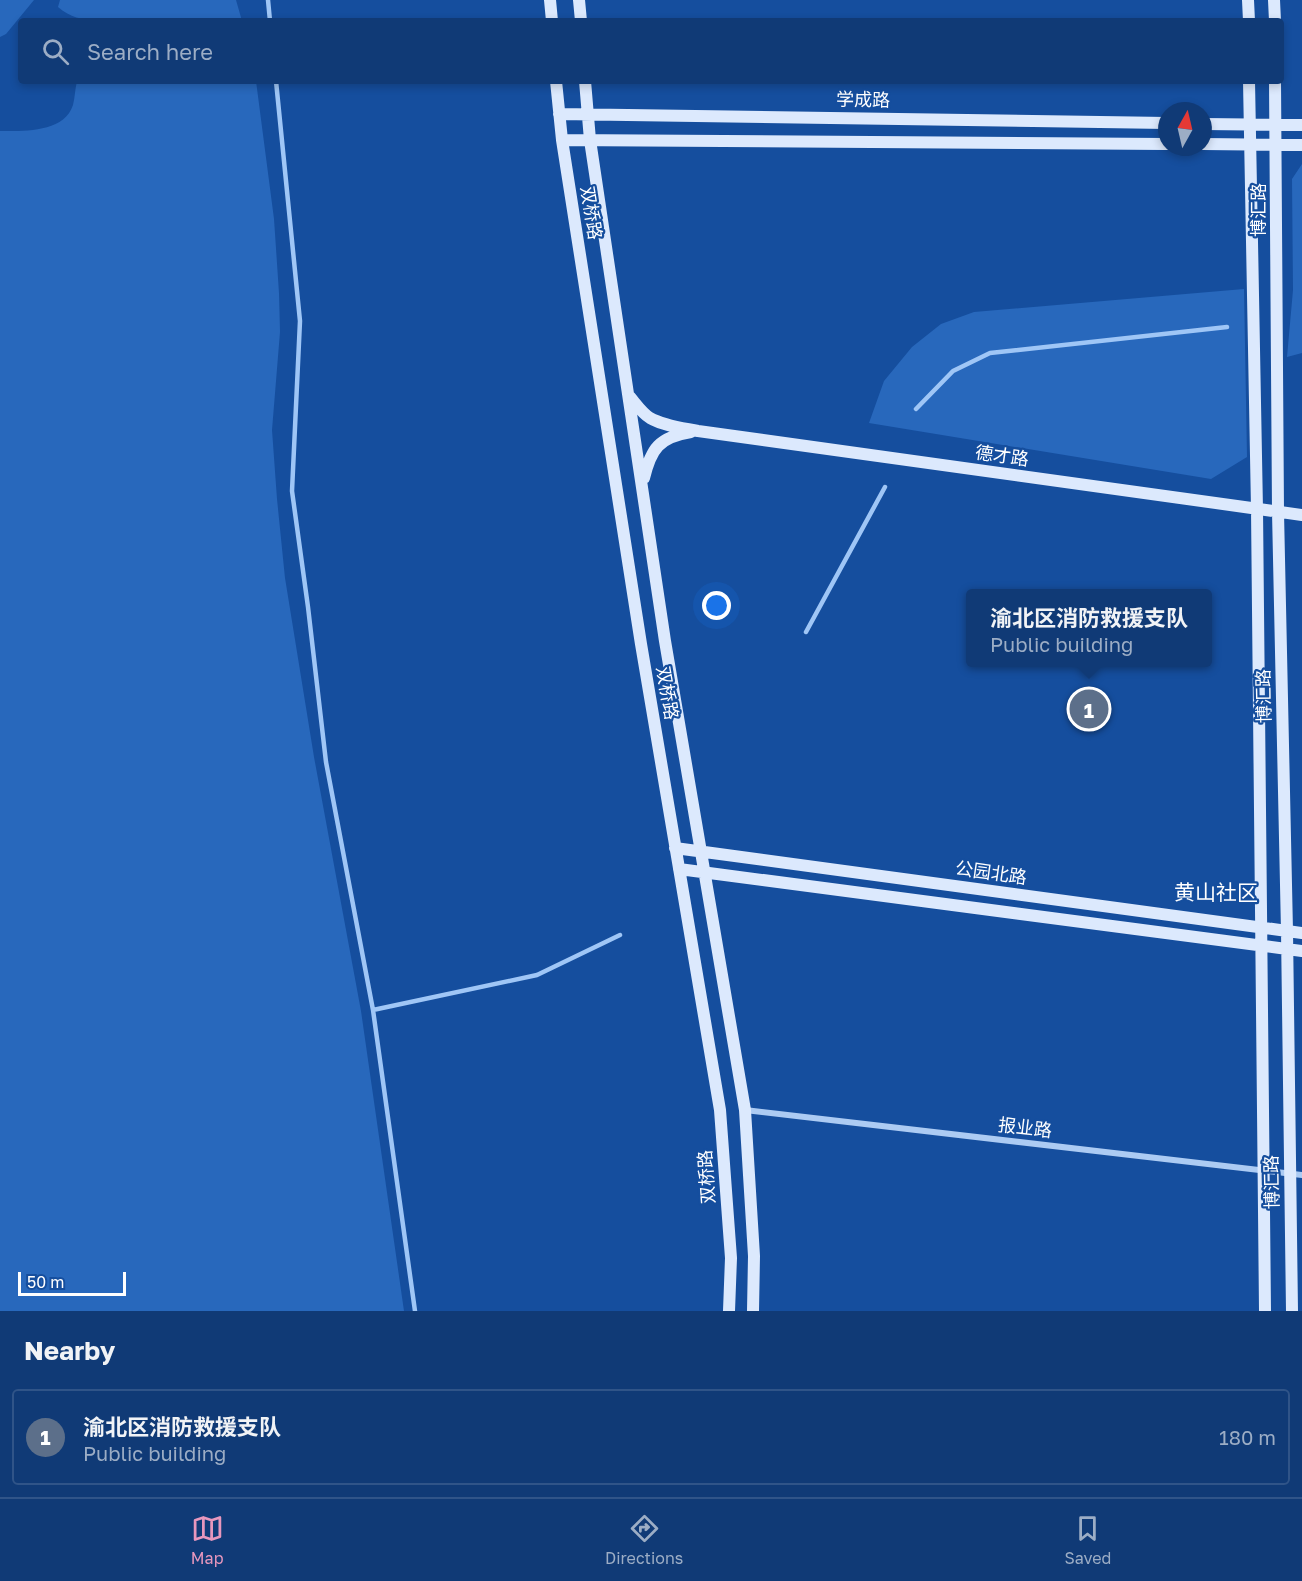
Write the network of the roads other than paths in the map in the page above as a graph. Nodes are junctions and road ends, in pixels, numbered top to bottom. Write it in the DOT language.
graph roads {
  1 [pos="550,0"];
  2 [pos="579,0"];
  3 [pos="1248,0"];
  4 [pos="1274,0"];
  5 [pos="552,18"];
  6 [pos="581,18"];
  7 [pos="1249,18"];
  8 [pos="1275,18"];
  9 [pos="556,84"];
  10 [pos="585,84"];
  11 [pos="1249,84"];
  12 [pos="1275,84"];
  13 [pos="559,114"];
  14 [pos="588,114"];
  15 [pos="1158,123"];
  16 [pos="1212,124"];
  17 [pos="1250,125"];
  18 [pos="1276,125"];
  19 [pos="1302,125"];
  20 [pos="562,140"];
  21 [pos="590,140"];
  22 [pos="1158,144"];
  23 [pos="1212,144"];
  24 [pos="1250,144"];
  25 [pos="1276,144"];
  26 [pos="1302,145"];
  27 [pos="629,395"];
  28 [pos="698,431"];
  29 [pos="642,484"];
  30 [pos="1257,509"];
  31 [pos="1278,512"];
  32 [pos="1302,515"];
  33 [pos="675,848"];
  34 [pos="701,851"];
  35 [pos="679,869"];
  36 [pos="704,872"];
  37 [pos="1261,928"];
  38 [pos="1287,931"];
  39 [pos="1302,933"];
  40 [pos="1261,946"];
  41 [pos="1287,949"];
  42 [pos="1302,951"];
  43 [pos="745,1110"];
  44 [pos="1264,1170"];
  45 [pos="1296,1174"];
  46 [pos="729,1311"];
  47 [pos="753,1311"];
  48 [pos="1265,1311"];
  49 [pos="1292,1311"];
  1 -- 5 [label="main road"];
  2 -- 6 [label="main road"];
  3 -- 7 [label="main road"];
  4 -- 8 [label="main road"];
  9 -- 13 [label="main road, 双桥路"];
  10 -- 14 [label="main road, 双桥路"];
  11 -- 17 [label="main road, 博汇路"];
  12 -- 18 [label="main road, 博汇路"];
  13 -- 14 [label="main road, 学成路"];
  13 -- 20 [label="main road, 双桥路"];
  14 -- 15 [label="main road, 学成路"];
  14 -- 21 [label="main road, 双桥路"];
  16 -- 17 [label="main road"];
  17 -- 18 [label="main road"];
  17 -- 24 [label="main road, 博汇路"];
  18 -- 19 [label="main road"];
  18 -- 25 [label="main road, 博汇路"];
  20 -- 21 [label="main road"];
  20 -- 33 [label="main road, 双桥路"];
  21 -- 22 [label="main road"];
  21 -- 27 [label="main road, 双桥路"];
  23 -- 24 [label="main road"];
  24 -- 25 [label="main road"];
  24 -- 30 [label="main road, 博汇路"];
  25 -- 26 [label="main road"];
  25 -- 31 [label="main road, 博汇路"];
  27 -- 28 [label="main road, 德才路"];
  27 -- 29 [label="main road, 双桥路"];
  28 -- 29 [label="main road, 德才路"];
  28 -- 30 [label="main road, 德才路"];
  29 -- 34 [label="main road, 双桥路"];
  30 -- 31 [label="main road, 德才路"];
  30 -- 37 [label="main road, 博汇路"];
  31 -- 32 [label="main road, 德才路"];
  31 -- 38 [label="main road, 博汇路"];
  33 -- 34 [label="main road, 公园北路"];
  33 -- 35 [label="main road, 双桥路"];
  34 -- 36 [label="main road, 双桥路"];
  34 -- 37 [label="main road, 公园北路"];
  35 -- 36 [label="main road, 公园北路"];
  35 -- 46 [label="main road, 双桥路"];
  36 -- 40 [label="main road, 公园北路"];
  36 -- 43 [label="main road, 双桥路"];
  37 -- 38 [label="main road, 公园北路"];
  37 -- 40 [label="main road, 博汇路"];
  38 -- 39 [label="main road, 公园北路"];
  38 -- 41 [label="main road, 博汇路"];
  40 -- 41 [label="main road, 公园北路"];
  40 -- 44 [label="main road, 博汇路"];
  41 -- 42 [label="main road, 公园北路"];
  41 -- 45 [label="main road, 博汇路"];
  43 -- 44 [label="street, 报业路"];
  43 -- 47 [label="main road, 双桥路"];
  44 -- 45 [label="street, 报业路"];
  44 -- 48 [label="main road, 博汇路"];
  45 -- 49 [label="main road, 博汇路"];
}
